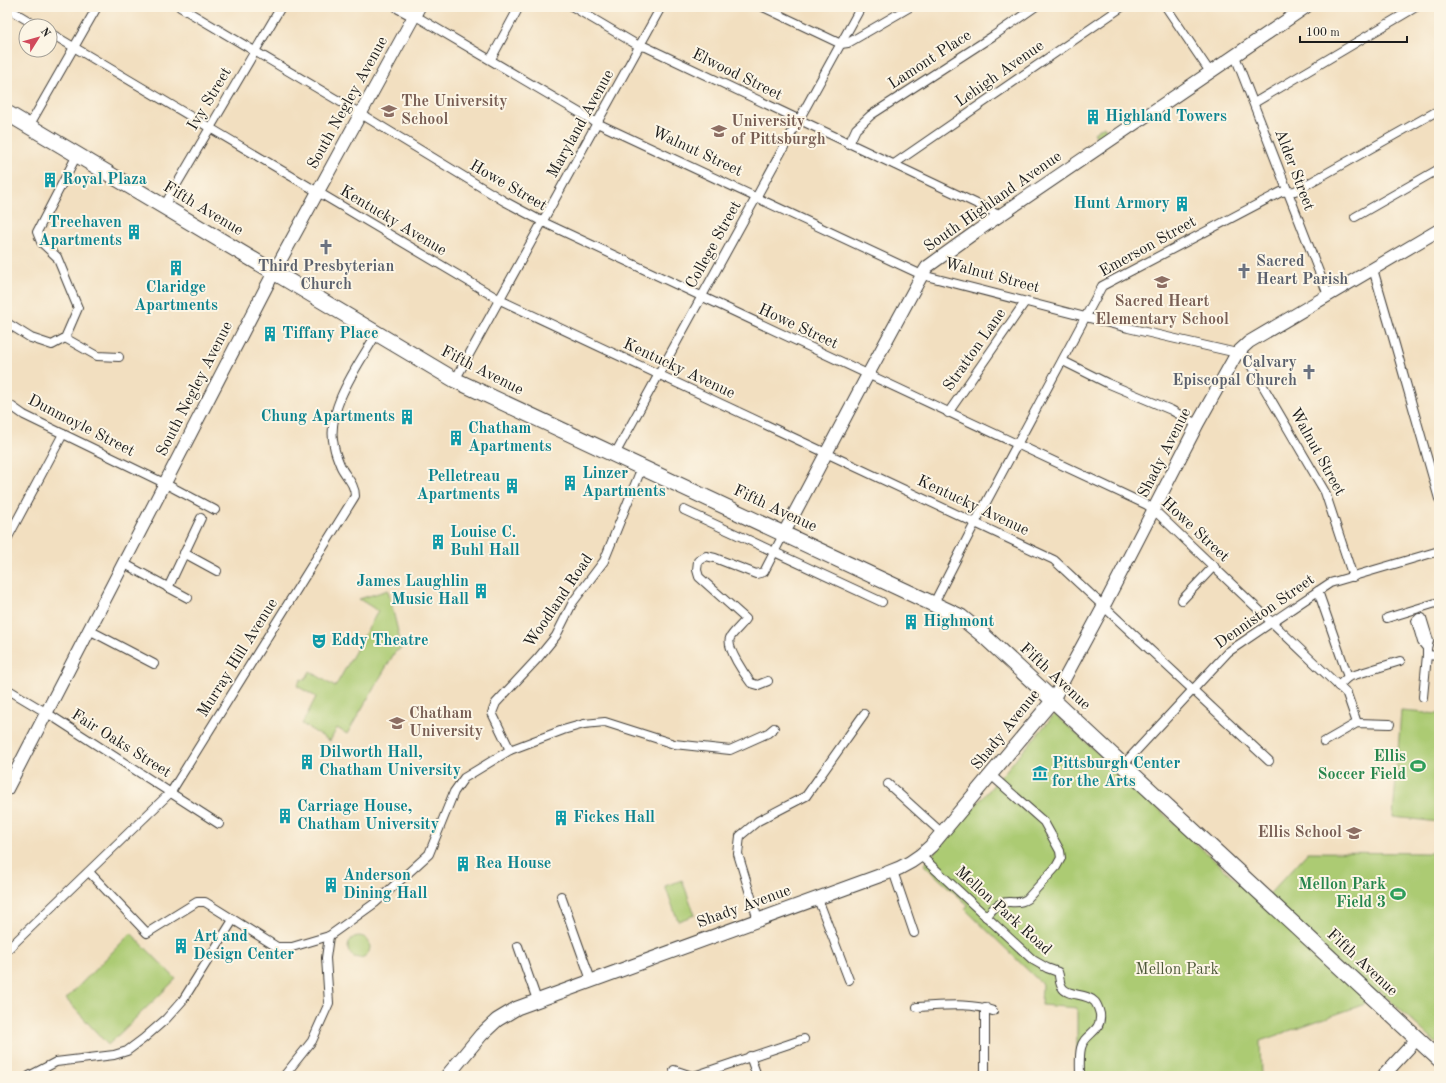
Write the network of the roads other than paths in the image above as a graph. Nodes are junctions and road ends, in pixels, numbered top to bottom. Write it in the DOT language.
graph roads {
  1 [pos="97,7"];
  2 [pos="180,7"];
  3 [pos="281,7"];
  4 [pos="400,7"];
  5 [pos="519,7"];
  6 [pos="572,7"];
  7 [pos="661,7"];
  8 [pos="764,7"];
  9 [pos="860,7"];
  10 [pos="910,7"];
  11 [pos="1035,7"];
  12 [pos="1122,7"];
  13 [pos="1166,7"];
  14 [pos="1306,7"];
  15 [pos="1416,7"];
  16 [pos="7,8"];
  17 [pos="417,11"];
  18 [pos="24,18"];
  19 [pos="58,38"];
  20 [pos="841,44"];
  21 [pos="640,46"];
  22 [pos="73,47"];
  23 [pos="255,52"];
  24 [pos="1235,56"];
  25 [pos="491,59"];
  26 [pos="1210,72"];
  27 [pos="1254,103"];
  28 [pos="1439,110"];
  29 [pos="7,113"];
  30 [pos="361,114"];
  31 [pos="798,120"];
  32 [pos="597,123"];
  33 [pos="29,126"];
  34 [pos="209,127"];
  35 [pos="849,144"];
  36 [pos="77,155"];
  37 [pos="894,164"];
  38 [pos="1439,170"];
  39 [pos="318,192"];
  40 [pos="1288,192"];
  41 [pos="756,198"];
  42 [pos="164,206"];
  43 [pos="999,216"];
  44 [pos="1354,217"];
  45 [pos="542,222"];
  46 [pos="1439,230"];
  47 [pos="1372,270"];
  48 [pos="274,272"];
  49 [pos="922,275"];
  50 [pos="1328,295"];
  51 [pos="701,296"];
  52 [pos="500,300"];
  53 [pos="1025,302"];
  54 [pos="1087,316"];
  55 [pos="7,323"];
  56 [pos="377,333"];
  57 [pos="65,338"];
  58 [pos="1236,353"];
  59 [pos="119,357"];
  60 [pos="1063,361"];
  61 [pos="658,375"];
  62 [pos="868,375"];
  63 [pos="456,380"];
  64 [pos="7,403"];
  65 [pos="948,413"];
  66 [pos="1198,423"];
  67 [pos="62,434"];
  68 [pos="1017,444"];
  69 [pos="827,453"];
  70 [pos="615,454"];
  71 [pos="642,467"];
  72 [pos="164,483"];
  73 [pos="1439,499"];
  74 [pos="215,510"];
  75 [pos="684,510"];
  76 [pos="1154,510"];
  77 [pos="201,518"];
  78 [pos="975,523"];
  79 [pos="784,533"];
  80 [pos="7,540"];
  81 [pos="1439,551"];
  82 [pos="774,552"];
  83 [pos="184,553"];
  84 [pos="123,563"];
  85 [pos="1214,566"];
  86 [pos="217,571"];
  87 [pos="1353,577"];
  88 [pos="168,588"];
  89 [pos="1318,591"];
  90 [pos="188,598"];
  91 [pos="1182,600"];
  92 [pos="882,602"];
  93 [pos="1439,602"];
  94 [pos="934,605"];
  95 [pos="1104,607"];
  96 [pos="1387,618"];
  97 [pos="1272,622"];
  98 [pos="89,630"];
  99 [pos="1439,656"];
  100 [pos="1400,661"];
  101 [pos="154,664"];
  102 [pos="1348,677"];
  103 [pos="768,681"];
  104 [pos="1338,686"];
  105 [pos="7,689"];
  106 [pos="1192,689"];
  107 [pos="1423,697"];
  108 [pos="1053,700"];
  109 [pos="47,713"];
  110 [pos="864,714"];
  111 [pos="1357,723"];
  112 [pos="1390,724"];
  113 [pos="774,728"];
  114 [pos="1324,742"];
  115 [pos="510,750"];
  116 [pos="1269,761"];
  117 [pos="1123,766"];
  118 [pos="991,775"];
  119 [pos="888,784"];
  120 [pos="7,789"];
  121 [pos="171,792"];
  122 [pos="220,824"];
  123 [pos="942,833"];
  124 [pos="920,856"];
  125 [pos="893,871"];
  126 [pos="89,872"];
  127 [pos="561,896"];
  128 [pos="818,898"];
  129 [pos="986,917"];
  130 [pos="233,920"];
  131 [pos="758,920"];
  132 [pos="914,933"];
  133 [pos="329,936"];
  134 [pos="518,946"];
  135 [pos="7,950"];
  136 [pos="591,980"];
  137 [pos="850,980"];
  138 [pos="537,1000"];
  139 [pos="917,1007"];
  140 [pos="985,1007"];
  141 [pos="993,1011"];
  142 [pos="804,1039"];
  143 [pos="1417,1039"];
  144 [pos="750,1056"];
  145 [pos="1439,1059"];
  146 [pos="674,1070"];
  147 [pos="29,1076"];
  148 [pos="284,1076"];
  149 [pos="447,1076"];
  150 [pos="693,1076"];
  151 [pos="757,1076"];
  152 [pos="985,1076"];
  153 [pos="1080,1076"];
  154 [pos="1383,1076"];
  1 -- 22 [label="street"];
  2 -- 23 [label="street, Howe Street"];
  3 -- 23 [label="street, Ivy Street"];
  4 -- 17 [label="main road, Walnut Street"];
  5 -- 25 [label="street"];
  6 -- 21 [label="street, Elwood Street"];
  7 -- 21 [label="street, Maryland Avenue"];
  8 -- 20 [label="street"];
  9 -- 20 [label="street, College Street"];
  10 -- 20 [label="street"];
  11 -- 35 [label="street, Lamont Place"];
  12 -- 37 [label="street, Lehigh Avenue"];
  13 -- 26 [label="street"];
  14 -- 24 [label="main road, South Highland Avenue"];
  15 -- 27 [label="street"];
  16 -- 18 [label="street"];
  17 -- 25 [label="street, Walnut Street"];
  17 -- 30 [label="main road, South Negley Avenue"];
  19 -- 22 [label="street, Kentucky Avenue"];
  20 -- 31 [label="street, College Street"];
  21 -- 31 [label="street, Elwood Street"];
  21 -- 32 [label="street, Maryland Avenue"];
  22 -- 33 [label="street"];
  22 -- 34 [label="street, Kentucky Avenue"];
  23 -- 30 [label="street, Howe Street"];
  23 -- 34 [label="street, Ivy Street"];
  24 -- 26 [label="main road, South Highland Avenue"];
  24 -- 27 [label="street, Alder Street"];
  25 -- 32 [label="street, Walnut Street"];
  26 -- 43 [label="main road, South Highland Avenue"];
  27 -- 40 [label="street, Alder Street"];
  28 -- 40 [label="street, Emerson Street"];
  29 -- 33 [label="highway, Fifth Avenue"];
  30 -- 39 [label="main road, South Negley Avenue"];
  30 -- 45 [label="street, Howe Street"];
  31 -- 35 [label="street, Elwood Street"];
  31 -- 41 [label="street, College Street"];
  32 -- 41 [label="street, Walnut Street"];
  32 -- 45 [label="street, Maryland Avenue"];
  33 -- 36 [label="highway, Fifth Avenue"];
  34 -- 39 [label="street, Kentucky Avenue"];
  34 -- 42 [label="street, Ivy Street"];
  35 -- 37 [label="street, Elwood Street"];
  36 -- 42 [label="highway, Fifth Avenue"];
  36 -- 57 [label="street"];
  37 -- 43 [label="street, Elwood Street"];
  38 -- 44 [label="street"];
  39 -- 48 [label="main road, South Negley Avenue"];
  39 -- 52 [label="street, Kentucky Avenue"];
  40 -- 50 [label="street, Alder Street"];
  40 -- 54 [label="street, Emerson Street"];
  41 -- 49 [label="street, Walnut Street"];
  41 -- 51 [label="street, College Street"];
  42 -- 48 [label="highway, Fifth Avenue"];
  43 -- 49 [label="main road, South Highland Avenue"];
  45 -- 51 [label="street, Howe Street"];
  45 -- 52 [label="street, Maryland Avenue"];
  46 -- 47 [label="main road, Shady Avenue"];
  47 -- 50 [label="main road, Shady Avenue"];
  47 -- 73 [label="street"];
  48 -- 56 [label="highway, Fifth Avenue"];
  48 -- 72 [label="main road, South Negley Avenue"];
  49 -- 53 [label="street, Walnut Street"];
  49 -- 62 [label="main road, South Highland Avenue"];
  50 -- 58 [label="main road, Shady Avenue"];
  51 -- 61 [label="street, College Street"];
  51 -- 62 [label="street, Howe Street"];
  52 -- 61 [label="street, Kentucky Avenue"];
  52 -- 63 [label="street, Maryland Avenue"];
  53 -- 54 [label="street, Walnut Street"];
  53 -- 65 [label="street, Stratton Lane"];
  54 -- 58 [label="street, Walnut Street"];
  54 -- 60 [label="street, Emerson Street"];
  55 -- 57 [label="street"];
  56 -- 63 [label="highway, Fifth Avenue"];
  56 -- 121 [label="street, Murray Hill Avenue"];
  57 -- 59 [label="street"];
  58 -- 66 [label="main road, Shady Avenue"];
  58 -- 87 [label="street, Walnut Street"];
  60 -- 66 [label="street"];
  60 -- 68 [label="street, Emerson Street"];
  61 -- 69 [label="street, Kentucky Avenue"];
  61 -- 70 [label="street, College Street"];
  62 -- 65 [label="street, Howe Street"];
  62 -- 69 [label="main road, South Highland Avenue"];
  63 -- 70 [label="highway, Fifth Avenue"];
  64 -- 67 [label="street, Dunmoyle Street"];
  65 -- 68 [label="street, Howe Street"];
  66 -- 76 [label="main road, Shady Avenue"];
  67 -- 72 [label="street, Dunmoyle Street"];
  67 -- 80 [label="street"];
  68 -- 76 [label="street, Howe Street"];
  68 -- 78 [label="street, Emerson Street"];
  69 -- 78 [label="street, Kentucky Avenue"];
  69 -- 79 [label="main road, South Highland Avenue"];
  70 -- 71 [label="highway, Fifth Avenue"];
  71 -- 79 [label="highway, Fifth Avenue"];
  71 -- 115 [label="street, Woodland Road"];
  72 -- 74 [label="street, Dunmoyle Street"];
  72 -- 84 [label="main road, South Negley Avenue"];
  75 -- 82 [label="street"];
  76 -- 85 [label="street, Howe Street"];
  76 -- 95 [label="main road, Shady Avenue"];
  77 -- 83 [label="street"];
  78 -- 94 [label="street, Emerson Street"];
  78 -- 95 [label="street, Kentucky Avenue"];
  79 -- 82 [label="street"];
  79 -- 94 [label="highway, Fifth Avenue"];
  81 -- 87 [label="street, Denniston Street"];
  82 -- 92 [label="street"];
  82 -- 103 [label="street"];
  83 -- 86 [label="street"];
  83 -- 88 [label="street"];
  84 -- 88 [label="street"];
  84 -- 98 [label="main road, South Negley Avenue"];
  85 -- 91 [label="street"];
  85 -- 97 [label="street, Howe Street"];
  87 -- 89 [label="street, Denniston Street"];
  88 -- 90 [label="street"];
  89 -- 97 [label="street, Denniston Street"];
  89 -- 102 [label="street"];
  93 -- 96 [label="street"];
  94 -- 108 [label="highway, Fifth Avenue"];
  95 -- 106 [label="street, Kentucky Avenue"];
  95 -- 108 [label="main road, Shady Avenue"];
  97 -- 104 [label="street, Howe Street"];
  97 -- 106 [label="street, Denniston Street"];
  98 -- 101 [label="street"];
  98 -- 109 [label="main road, South Negley Avenue"];
  99 -- 107 [label="street"];
  100 -- 102 [label="street"];
  102 -- 104 [label="street"];
  104 -- 111 [label="street, Howe Street"];
  105 -- 109 [label="street, Fair Oaks Street"];
  106 -- 116 [label="street, Kentucky Avenue"];
  106 -- 117 [label="street, Denniston Street"];
  108 -- 117 [label="highway, Fifth Avenue"];
  108 -- 118 [label="main road, Shady Avenue"];
  109 -- 120 [label="main road, South Negley Avenue"];
  109 -- 121 [label="street, Fair Oaks Street"];
  110 -- 131 [label="street"];
  111 -- 112 [label="street"];
  111 -- 114 [label="street"];
  113 -- 115 [label="street"];
  115 -- 133 [label="street"];
  117 -- 143 [label="highway, Fifth Avenue"];
  118 -- 123 [label="main road, Shady Avenue"];
  118 -- 129 [label="street"];
  119 -- 123 [label="street"];
  121 -- 122 [label="street, Fair Oaks Street"];
  121 -- 126 [label="street, Murray Hill Avenue"];
  123 -- 124 [label="main road, Shady Avenue"];
  124 -- 125 [label="main road, Shady Avenue"];
  124 -- 129 [label="street, Mellon Park Road"];
  125 -- 128 [label="main road, Shady Avenue"];
  125 -- 132 [label="street"];
  126 -- 130 [label="street"];
  126 -- 135 [label="street, Murray Hill Avenue"];
  127 -- 136 [label="street"];
  128 -- 131 [label="main road, Shady Avenue"];
  128 -- 137 [label="street"];
  129 -- 153 [label="street, Mellon Park Road"];
  130 -- 133 [label="street"];
  130 -- 147 [label="street"];
  131 -- 136 [label="main road, Shady Avenue"];
  133 -- 148 [label="street"];
  134 -- 138 [label="street"];
  136 -- 138 [label="main road, Shady Avenue"];
  138 -- 149 [label="main road, Shady Avenue"];
  139 -- 140 [label="street"];
  140 -- 141 [label="street"];
  140 -- 152 [label="street"];
  142 -- 144 [label="street"];
  143 -- 145 [label="highway, Fifth Avenue"];
  143 -- 154 [label="main road"];
  144 -- 150 [label="street"];
  144 -- 151 [label="street"];
  146 -- 150 [label="street"];
}
